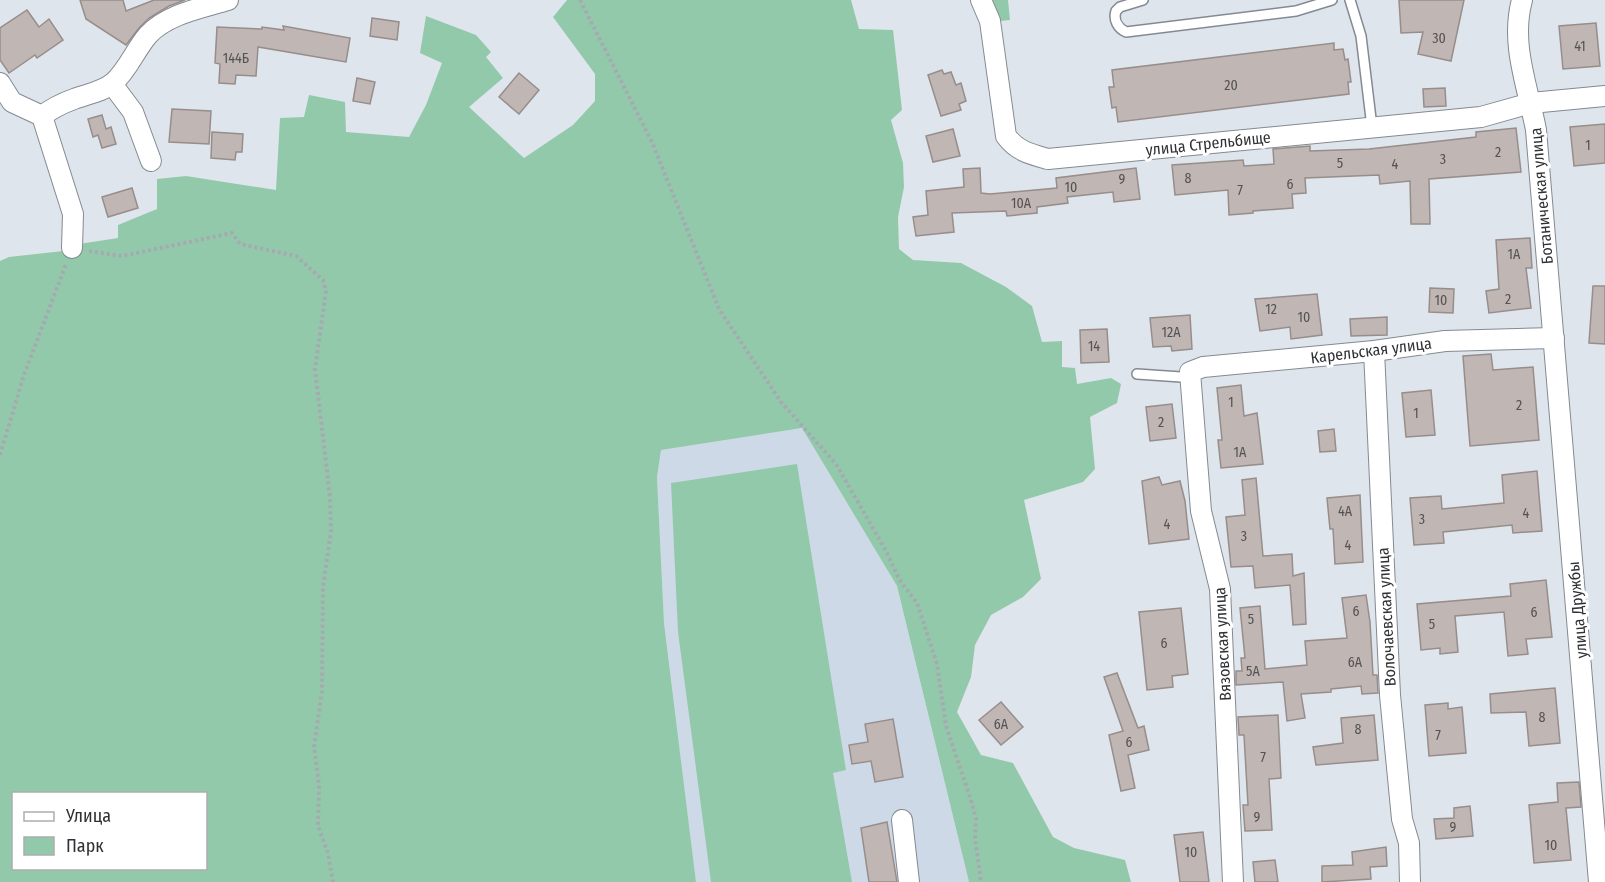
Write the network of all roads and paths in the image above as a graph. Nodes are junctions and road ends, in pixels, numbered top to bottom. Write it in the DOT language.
graph roads {
  1 [pos="228,0"];
  2 [pos="580,0"];
  3 [pos="981,0"];
  4 [pos="1143,0"];
  5 [pos="1332,0"];
  6 [pos="1350,0"];
  7 [pos="1522,0"];
  8 [pos="0,83"];
  9 [pos="112,84"];
  10 [pos="1605,96"];
  11 [pos="1531,103"];
  12 [pos="42,116"];
  13 [pos="1372,127"];
  14 [pos="151,161"];
  15 [pos="72,248"];
  16 [pos="1554,338"];
  17 [pos="1374,351"];
  18 [pos="1190,372"];
  19 [pos="1137,374"];
  20 [pos="0,455"];
  21 [pos="902,820"];
  22 [pos="333,882"];
  23 [pos="909,882"];
  24 [pos="981,882"];
  25 [pos="1233,882"];
  26 [pos="1410,882"];
  27 [pos="1599,882"];
  1 -- 9 [label="street"];
  2 -- 24 [label="path"];
  3 -- 13 [label="street, улица Стрельбище"];
  4 -- 5 [label="lane"];
  6 -- 13 [label="lane"];
  7 -- 11 [label="street, Ботаническая улица"];
  8 -- 12 [label="street"];
  9 -- 12 [label="street"];
  9 -- 14 [label="street"];
  10 -- 11 [label="street, улица Стрельбище"];
  11 -- 13 [label="street, улица Стрельбище"];
  11 -- 16 [label="street, Ботаническая улица"];
  12 -- 15 [label="street"];
  15 -- 20 [label="path"];
  15 -- 22 [label="path"];
  16 -- 17 [label="street, Карельская улица"];
  16 -- 27 [label="street, улица Дружбы"];
  17 -- 18 [label="street, Карельская улица"];
  17 -- 26 [label="street, Волочаевская улица"];
  18 -- 19 [label="lane"];
  18 -- 25 [label="street, Вязовская улица"];
  21 -- 23 [label="street"];
}
